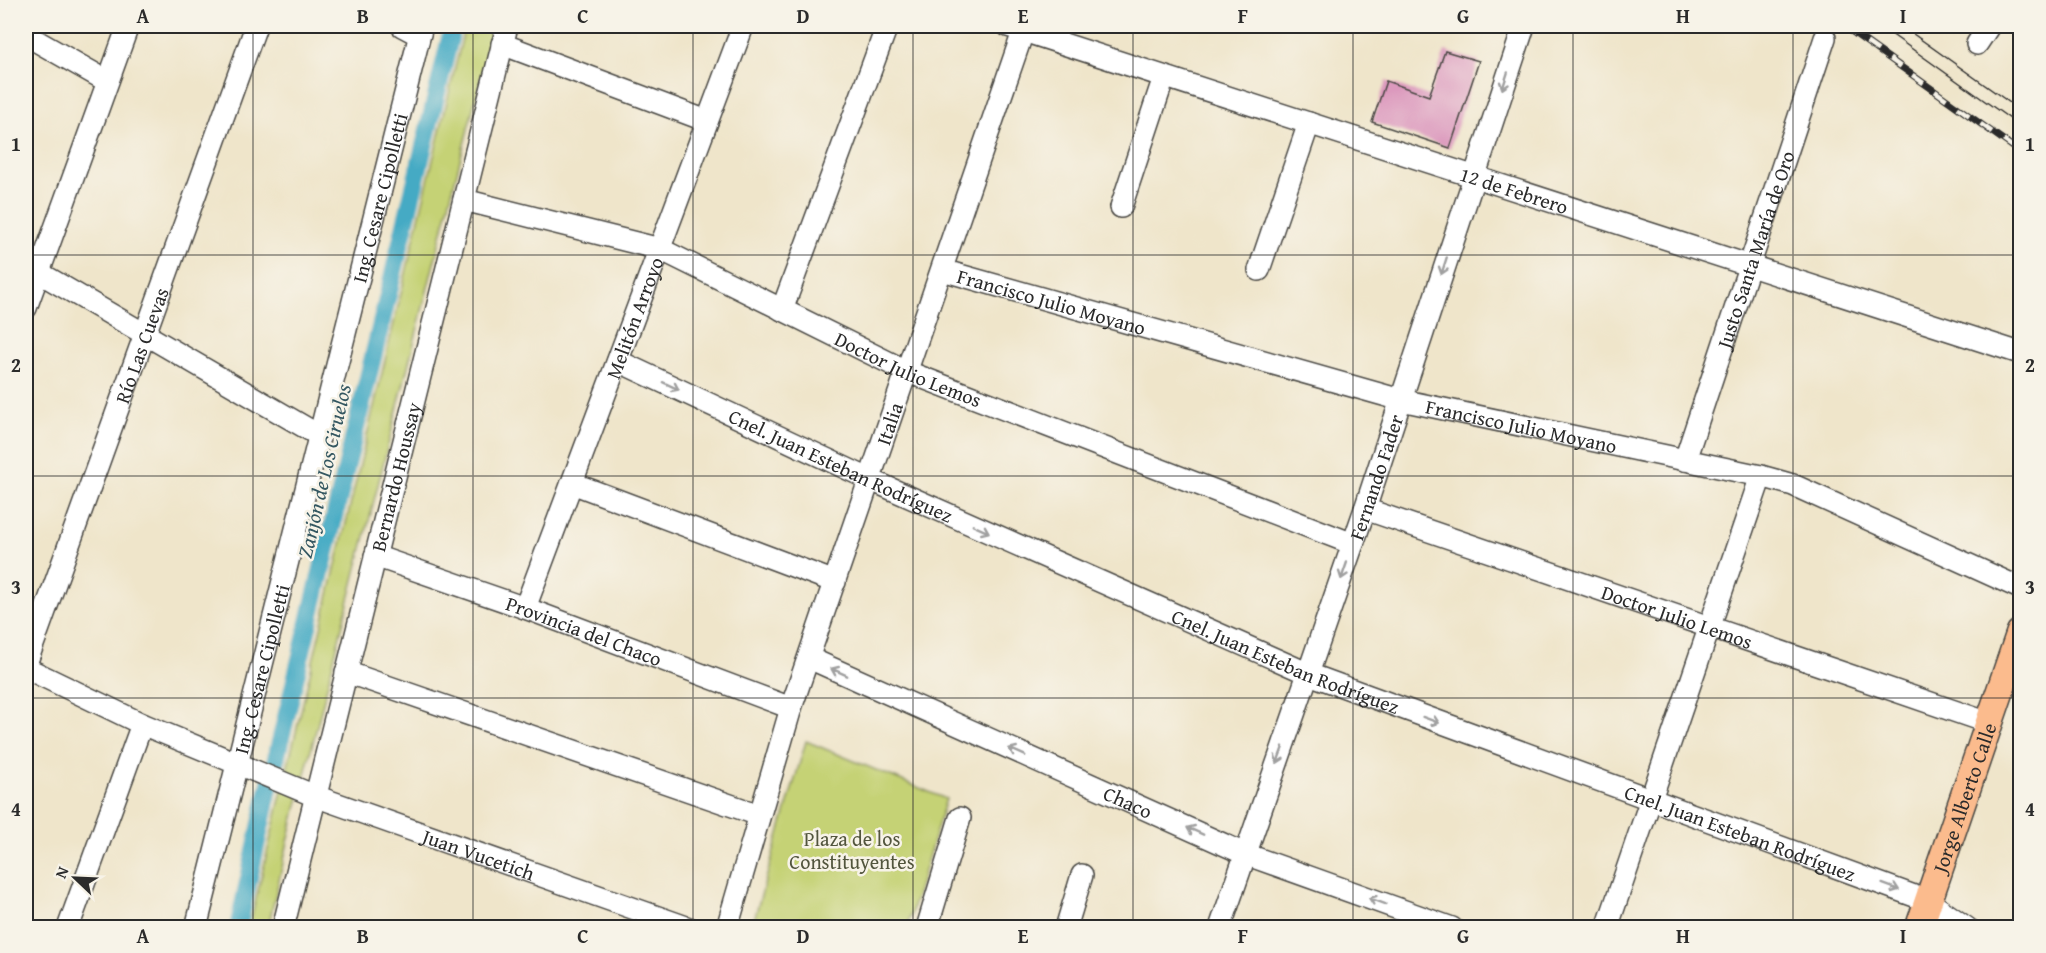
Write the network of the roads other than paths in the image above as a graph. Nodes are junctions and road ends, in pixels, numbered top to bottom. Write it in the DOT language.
graph roads {
  1 [pos="128,26"];
  2 [pos="256,26"];
  3 [pos="743,26"];
  4 [pos="887,26"];
  5 [pos="1524,26"];
  6 [pos="1989,26"];
  7 [pos="1019,28"];
  8 [pos="414,29"];
  9 [pos="26,35"];
  10 [pos="504,35"];
  11 [pos="1825,38"];
  12 [pos="1977,44"];
  13 [pos="1164,77"];
  14 [pos="107,81"];
  15 [pos="707,121"];
  16 [pos="1309,123"];
  17 [pos="1474,177"];
  18 [pos="464,200"];
  19 [pos="1121,207"];
  20 [pos="660,249"];
  21 [pos="1750,266"];
  22 [pos="32,269"];
  23 [pos="942,270"];
  24 [pos="1259,270"];
  25 [pos="26,308"];
  26 [pos="782,310"];
  27 [pos="144,335"];
  28 [pos="2020,353"];
  29 [pos="618,361"];
  30 [pos="908,372"];
  31 [pos="1401,400"];
  32 [pos="320,436"];
  33 [pos="1685,460"];
  34 [pos="1761,476"];
  35 [pos="871,480"];
  36 [pos="572,483"];
  37 [pos="1365,509"];
  38 [pos="1353,544"];
  39 [pos="375,556"];
  40 [pos="835,582"];
  41 [pos="2020,588"];
  42 [pos="525,608"];
  43 [pos="1710,627"];
  44 [pos="2020,633"];
  45 [pos="809,658"];
  46 [pos="26,666"];
  47 [pos="346,672"];
  48 [pos="1309,674"];
  49 [pos="791,708"];
  50 [pos="1989,723"];
  51 [pos="142,724"];
  52 [pos="263,775"];
  53 [pos="315,796"];
  54 [pos="1650,800"];
  55 [pos="759,815"];
  56 [pos="960,819"];
  57 [pos="1245,854"];
  58 [pos="1082,875"];
  59 [pos="1928,901"];
  60 [pos="68,927"];
  61 [pos="196,927"];
  62 [pos="283,927"];
  63 [pos="689,927"];
  64 [pos="727,927"];
  65 [pos="927,927"];
  66 [pos="1066,927"];
  67 [pos="1220,927"];
  68 [pos="1452,927"];
  69 [pos="1607,927"];
  70 [pos="1919,927"];
  71 [pos="1967,927"];
  1 -- 14 [label="street"];
  2 -- 27 [label="street, Río Las Cuevas"];
  3 -- 15 [label="street, Melitón Arroyo"];
  4 -- 26 [label="street"];
  5 -- 17 [label="street, Fernando Fader, one-way"];
  6 -- 12 [label="street"];
  7 -- 13 [label="street, 12 de Febrero"];
  7 -- 23 [label="street, Italia"];
  8 -- 32 [label="street, Ing. Cesare Cipolletti"];
  9 -- 14 [label="street"];
  10 -- 15 [label="street"];
  10 -- 18 [label="street, Bernardo Houssay"];
  11 -- 21 [label="street, Justo Santa María de Oro"];
  13 -- 16 [label="street, 12 de Febrero"];
  13 -- 19 [label="street"];
  14 -- 22 [label="street"];
  15 -- 20 [label="street, Melitón Arroyo"];
  16 -- 17 [label="street, 12 de Febrero"];
  16 -- 24 [label="street"];
  17 -- 21 [label="street, 12 de Febrero"];
  17 -- 31 [label="street, Fernando Fader, one-way"];
  18 -- 20 [label="street, Doctor Julio Lemos"];
  18 -- 39 [label="street, Bernardo Houssay"];
  20 -- 26 [label="street, Doctor Julio Lemos"];
  20 -- 29 [label="street, Melitón Arroyo"];
  21 -- 28 [label="street, 12 de Febrero"];
  21 -- 33 [label="street, Justo Santa María de Oro"];
  22 -- 25 [label="street"];
  22 -- 27 [label="street"];
  23 -- 30 [label="street, Italia"];
  23 -- 31 [label="street, Francisco Julio Moyano"];
  26 -- 30 [label="street, Doctor Julio Lemos"];
  27 -- 32 [label="street"];
  27 -- 46 [label="street, Río Las Cuevas"];
  29 -- 35 [label="street, Cnel. Juan Esteban Rodríguez, one-way"];
  29 -- 36 [label="street, Melitón Arroyo"];
  30 -- 35 [label="street, Italia"];
  30 -- 38 [label="street, Doctor Julio Lemos"];
  31 -- 33 [label="street, Francisco Julio Moyano"];
  31 -- 37 [label="street, Fernando Fader"];
  32 -- 52 [label="street, Ing. Cesare Cipolletti"];
  33 -- 34 [label="street, Francisco Julio Moyano"];
  34 -- 41 [label="street, Francisco Julio Moyano"];
  34 -- 43 [label="street"];
  35 -- 40 [label="street, Italia"];
  35 -- 48 [label="street, Cnel. Juan Esteban Rodríguez, one-way"];
  36 -- 40 [label="street"];
  36 -- 42 [label="street, Melitón Arroyo"];
  37 -- 38 [label="street, Fernando Fader"];
  37 -- 43 [label="street, Doctor Julio Lemos"];
  38 -- 48 [label="street, Fernando Fader, one-way"];
  39 -- 42 [label="street, Provincia del Chaco"];
  39 -- 47 [label="street, Bernardo Houssay"];
  40 -- 45 [label="street, Italia"];
  42 -- 49 [label="street, Provincia del Chaco"];
  43 -- 50 [label="street, Doctor Julio Lemos"];
  43 -- 54 [label="street"];
  44 -- 50 [label="main road, Jorge Alberto Calle"];
  45 -- 49 [label="street, Italia"];
  57 -- 45 [label="street, Chaco, one-way"];
  46 -- 51 [label="street, Juan Vucetich"];
  47 -- 53 [label="street, Bernardo Houssay"];
  47 -- 55 [label="street"];
  48 -- 54 [label="street, Cnel. Juan Esteban Rodríguez, one-way"];
  48 -- 57 [label="street, Fernando Fader, one-way"];
  49 -- 55 [label="street, Italia"];
  50 -- 59 [label="main road, Jorge Alberto Calle"];
  51 -- 52 [label="street, Juan Vucetich"];
  51 -- 60 [label="street"];
  52 -- 53 [label="street, Juan Vucetich"];
  52 -- 61 [label="street, Ing. Cesare Cipolletti"];
  53 -- 62 [label="street, Bernardo Houssay"];
  53 -- 63 [label="street, Juan Vucetich"];
  54 -- 59 [label="street, Cnel. Juan Esteban Rodríguez, one-way"];
  54 -- 69 [label="street"];
  55 -- 64 [label="street, Italia"];
  56 -- 65 [label="street"];
  57 -- 67 [label="street, Fernando Fader"];
  68 -- 57 [label="street, Chaco, one-way"];
  58 -- 66 [label="street"];
  59 -- 70 [label="main road, Jorge Alberto Calle"];
  59 -- 71 [label="street, Cnel. Juan Esteban Rodríguez"];
}
